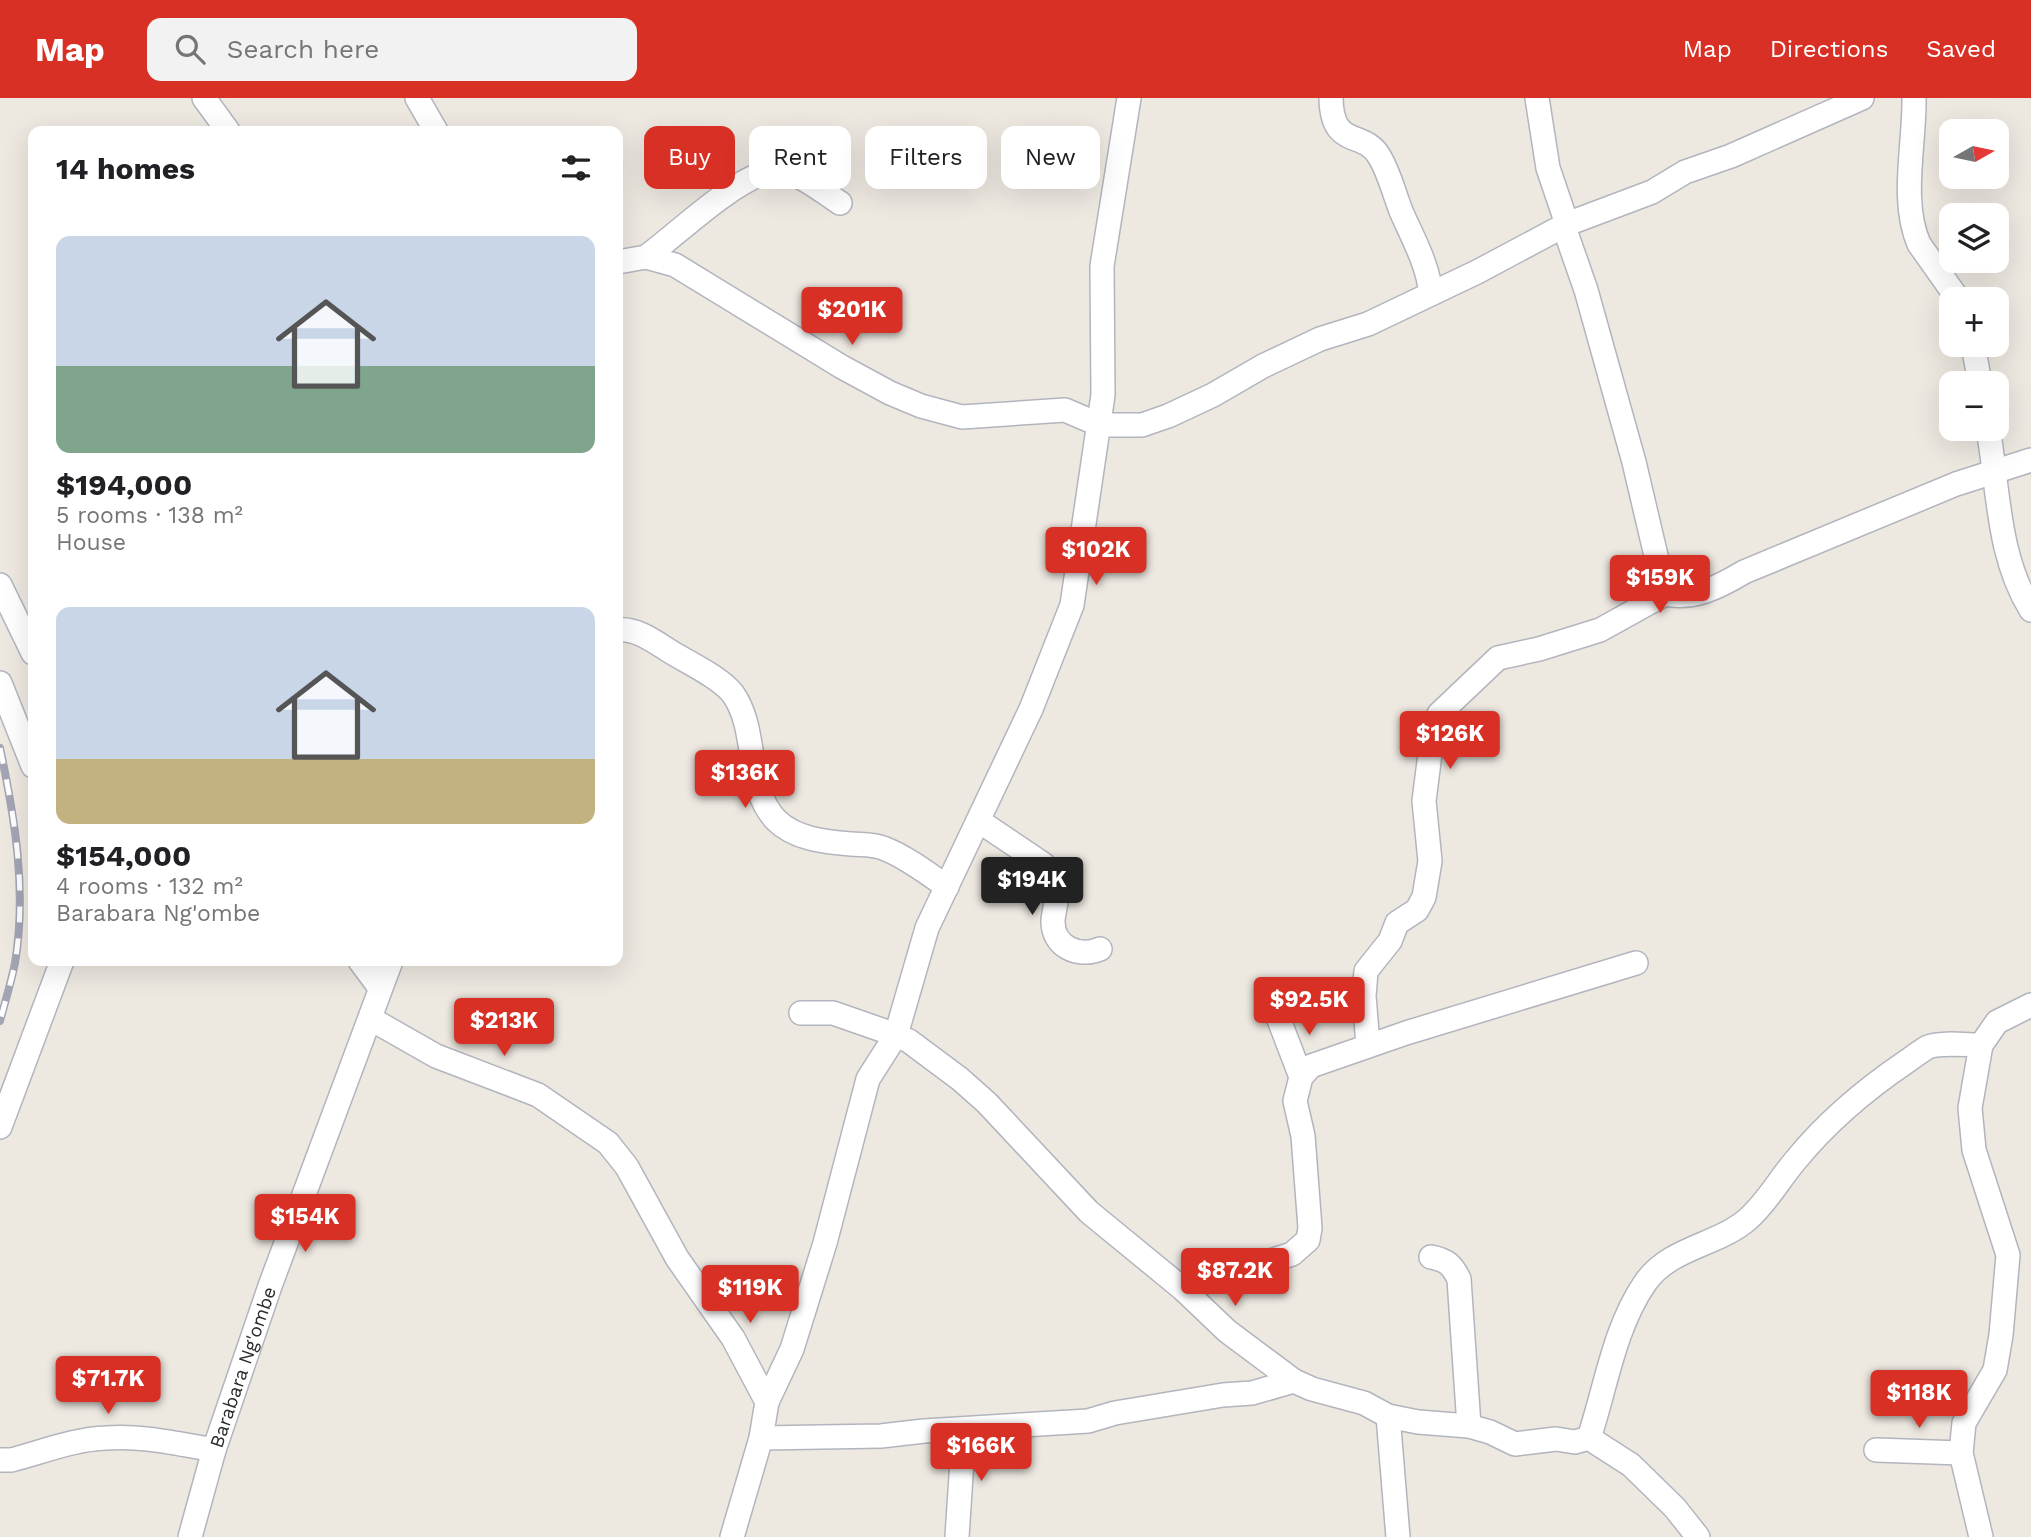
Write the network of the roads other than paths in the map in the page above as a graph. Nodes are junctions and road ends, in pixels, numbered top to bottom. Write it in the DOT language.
graph roads {
  1 [pos="204,98"];
  2 [pos="417,98"];
  3 [pos="1129,98"];
  4 [pos="1331,98"];
  5 [pos="1537,98"];
  6 [pos="1862,98"];
  7 [pos="1914,98"];
  8 [pos="224,126"];
  9 [pos="433,126"];
  10 [pos="840,203"];
  11 [pos="1565,225"];
  12 [pos="646,257"];
  13 [pos="623,261"];
  14 [pos="1949,287"];
  15 [pos="1430,293"];
  16 [pos="1100,425"];
  17 [pos="1990,441"];
  18 [pos="2031,460"];
  19 [pos="1995,470"];
  20 [pos="0,585"];
  21 [pos="1665,594"];
  22 [pos="2031,610"];
  23 [pos="623,630"];
  24 [pos="28,643"];
  25 [pos="0,683"];
  26 [pos="28,753"];
  27 [pos="979,821"];
  28 [pos="947,887"];
  29 [pos="1100,949"];
  30 [pos="1636,963"];
  31 [pos="60,966"];
  32 [pos="364,966"];
  33 [pos="389,966"];
  34 [pos="380,988"];
  35 [pos="2031,1005"];
  36 [pos="1276,1012"];
  37 [pos="801,1013"];
  38 [pos="370,1019"];
  39 [pos="896,1035"];
  40 [pos="1368,1045"];
  41 [pos="1981,1045"];
  42 [pos="1301,1077"];
  43 [pos="0,1127"];
  44 [pos="1431,1258"];
  45 [pos="1183,1289"];
  46 [pos="1294,1381"];
  47 [pos="767,1402"];
  48 [pos="1388,1416"];
  49 [pos="1469,1426"];
  50 [pos="964,1430"];
  51 [pos="761,1438"];
  52 [pos="1589,1438"];
  53 [pos="214,1450"];
  54 [pos="1876,1450"];
  55 [pos="1961,1453"];
  56 [pos="0,1461"];
  57 [pos="190,1537"];
  58 [pos="732,1537"];
  59 [pos="957,1537"];
  60 [pos="1398,1537"];
  61 [pos="1698,1537"];
  62 [pos="1981,1537"];
  1 -- 8 [label="street"];
  2 -- 9 [label="street"];
  3 -- 16 [label="street"];
  4 -- 15 [label="street"];
  5 -- 11 [label="street"];
  6 -- 11 [label="street"];
  7 -- 14 [label="street"];
  10 -- 12 [label="street"];
  11 -- 15 [label="street"];
  11 -- 21 [label="street"];
  12 -- 13 [label="street"];
  12 -- 16 [label="street"];
  15 -- 16 [label="street"];
  16 -- 27 [label="street"];
  17 -- 19 [label="street"];
  18 -- 19 [label="street"];
  19 -- 21 [label="street"];
  19 -- 22 [label="street"];
  20 -- 24 [label="street"];
  21 -- 40 [label="street"];
  23 -- 28 [label="street"];
  25 -- 26 [label="street"];
  27 -- 28 [label="street"];
  27 -- 29 [label="street"];
  28 -- 39 [label="street"];
  30 -- 40 [label="street"];
  31 -- 43 [label="street"];
  32 -- 34 [label="street"];
  33 -- 34 [label="street, Barabara Ng'ombe"];
  34 -- 38 [label="street, Barabara Ng'ombe"];
  35 -- 41 [label="street"];
  36 -- 42 [label="street"];
  37 -- 39 [label="street"];
  38 -- 47 [label="street"];
  38 -- 53 [label="street, Barabara Ng'ombe"];
  39 -- 45 [label="street"];
  39 -- 47 [label="street"];
  40 -- 42 [label="street"];
  41 -- 52 [label="street"];
  41 -- 55 [label="street"];
  42 -- 45 [label="street"];
  44 -- 49 [label="street"];
  45 -- 46 [label="street"];
  46 -- 48 [label="street"];
  46 -- 50 [label="street"];
  47 -- 51 [label="street"];
  48 -- 49 [label="street"];
  48 -- 60 [label="street"];
  49 -- 52 [label="street"];
  50 -- 51 [label="street"];
  50 -- 59 [label="street"];
  51 -- 58 [label="street"];
  52 -- 61 [label="street"];
  53 -- 56 [label="street"];
  53 -- 57 [label="street, Barabara Ng'ombe"];
  54 -- 55 [label="street"];
  55 -- 62 [label="street"];
}
